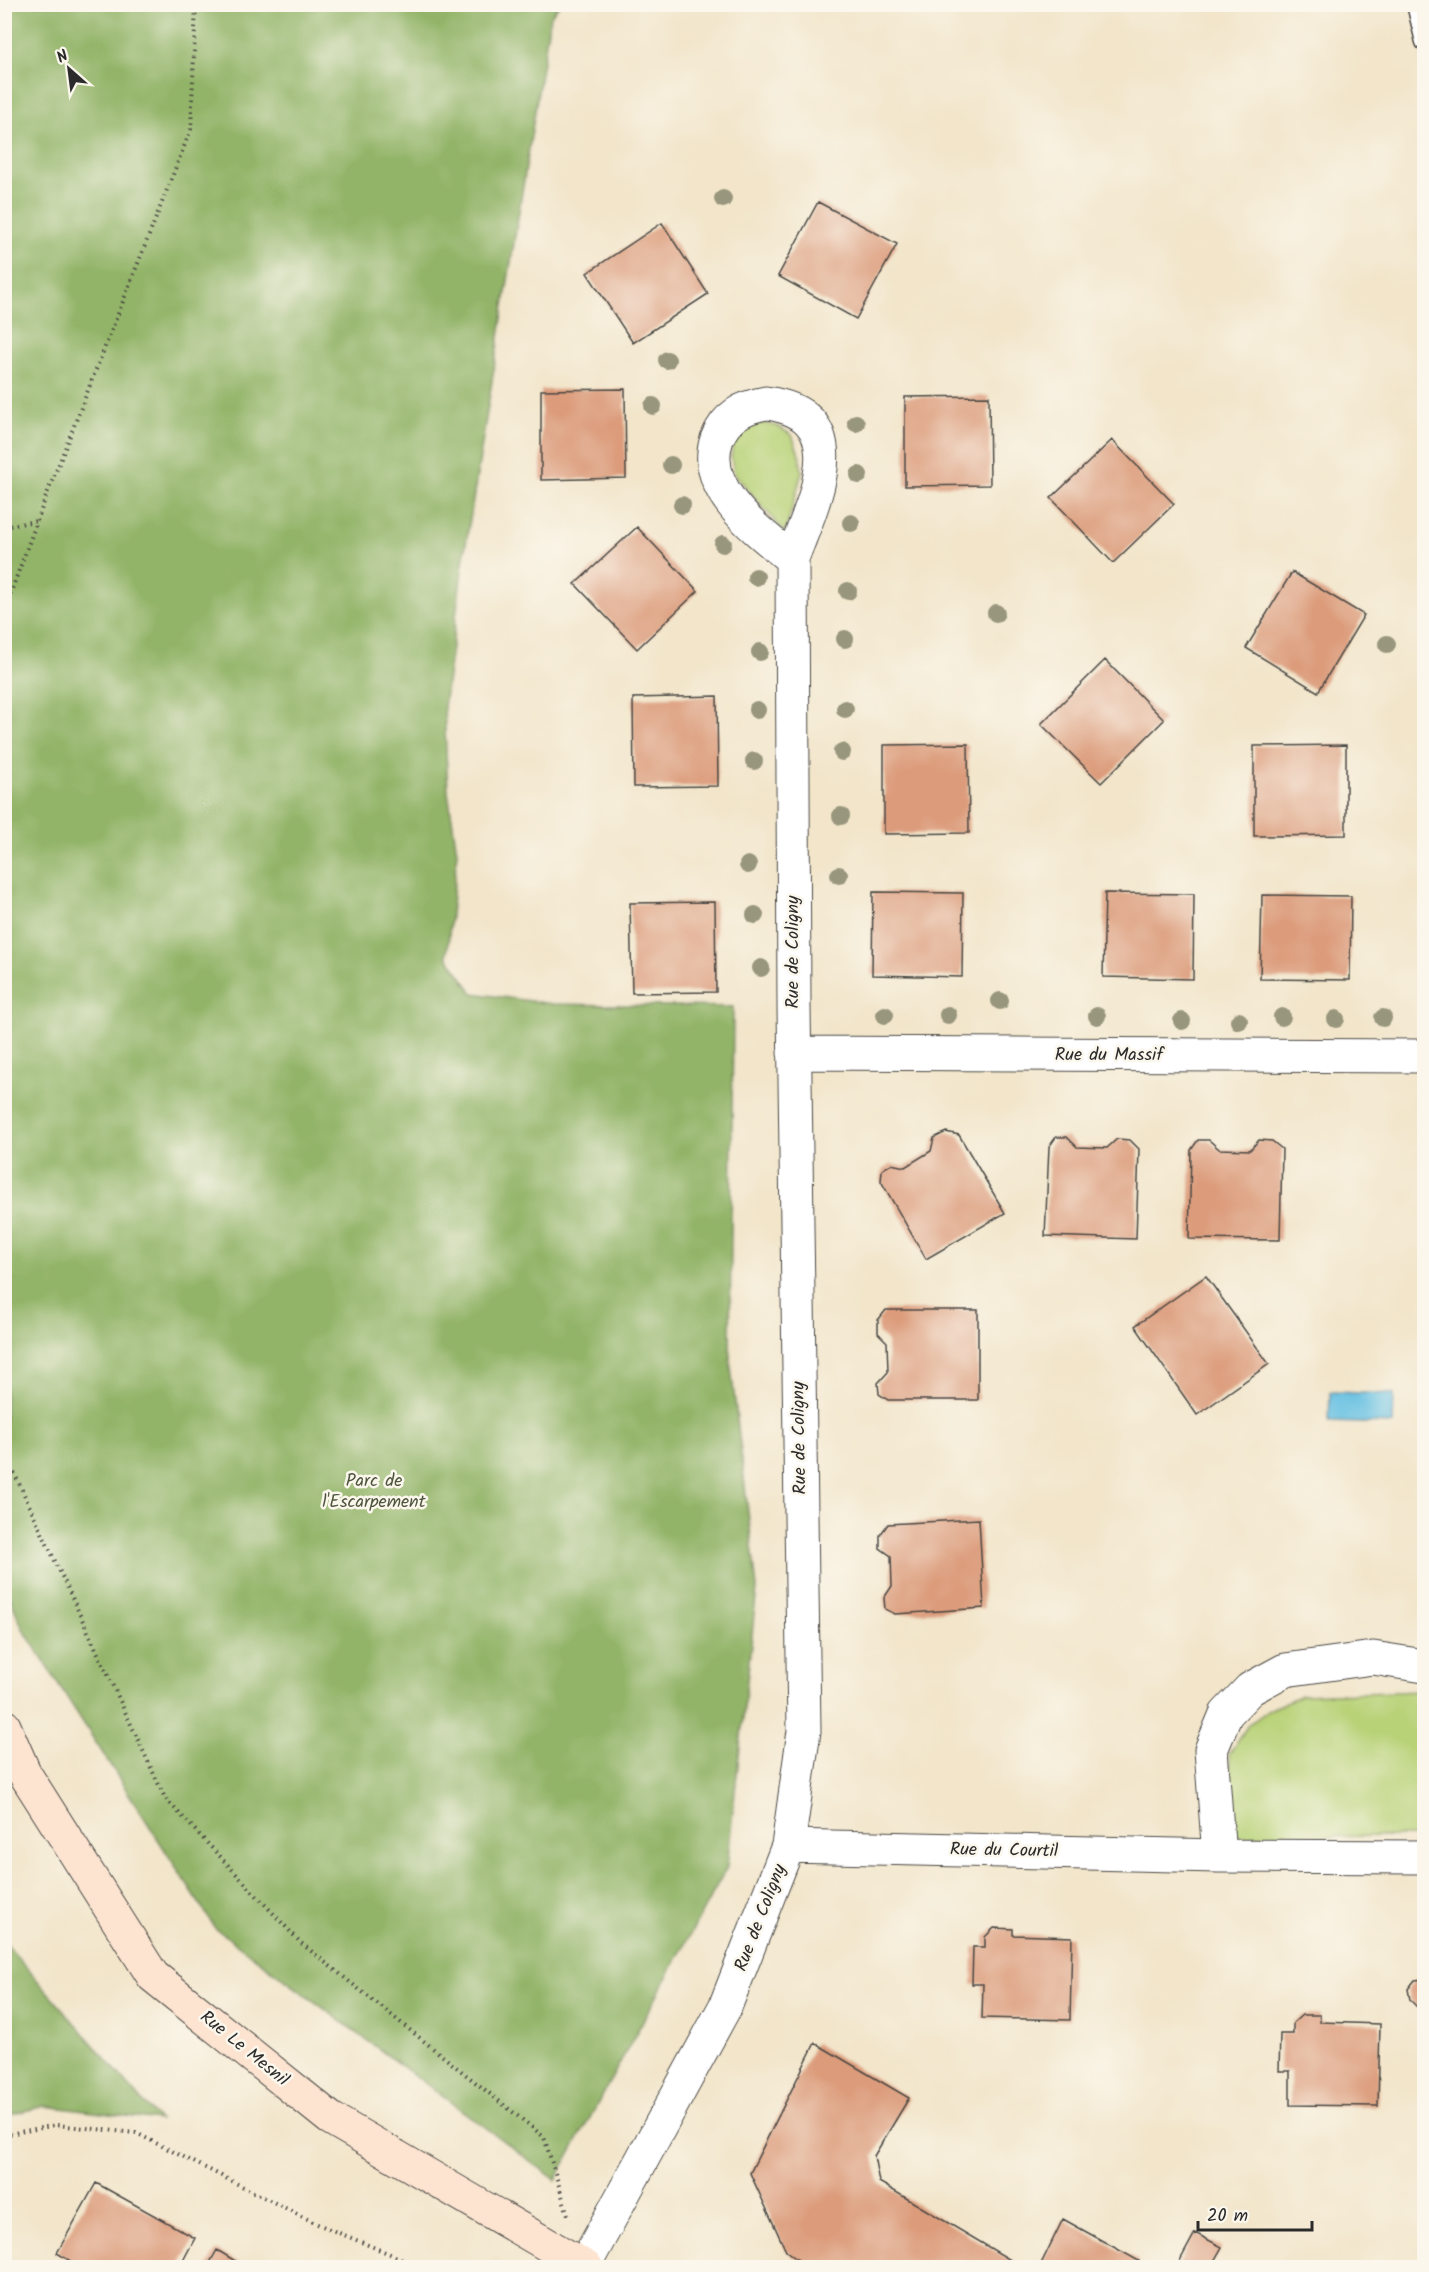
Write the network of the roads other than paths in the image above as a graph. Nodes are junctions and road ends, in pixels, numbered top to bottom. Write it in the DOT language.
graph roads {
  1 [pos="1415,4"];
  2 [pos="1425,42"];
  3 [pos="792,560"];
  4 [pos="794,1053"];
  5 [pos="1425,1056"];
  6 [pos="1425,1666"];
  7 [pos="4,1726"];
  8 [pos="789,1846"];
  9 [pos="1219,1856"];
  10 [pos="1425,1857"];
  11 [pos="585,2267"];
  1 -- 2 [label="lane"];
  3 -- 4 [label="street, Rue de Coligny"];
  4 -- 5 [label="street, Rue du Massif"];
  4 -- 8 [label="street, Rue de Coligny"];
  6 -- 9 [label="street"];
  7 -- 11 [label="street, Rue Le Mesnil"];
  8 -- 9 [label="street, Rue du Courtil"];
  8 -- 11 [label="street, Rue de Coligny"];
  9 -- 10 [label="street, Rue du Courtil"];
}
